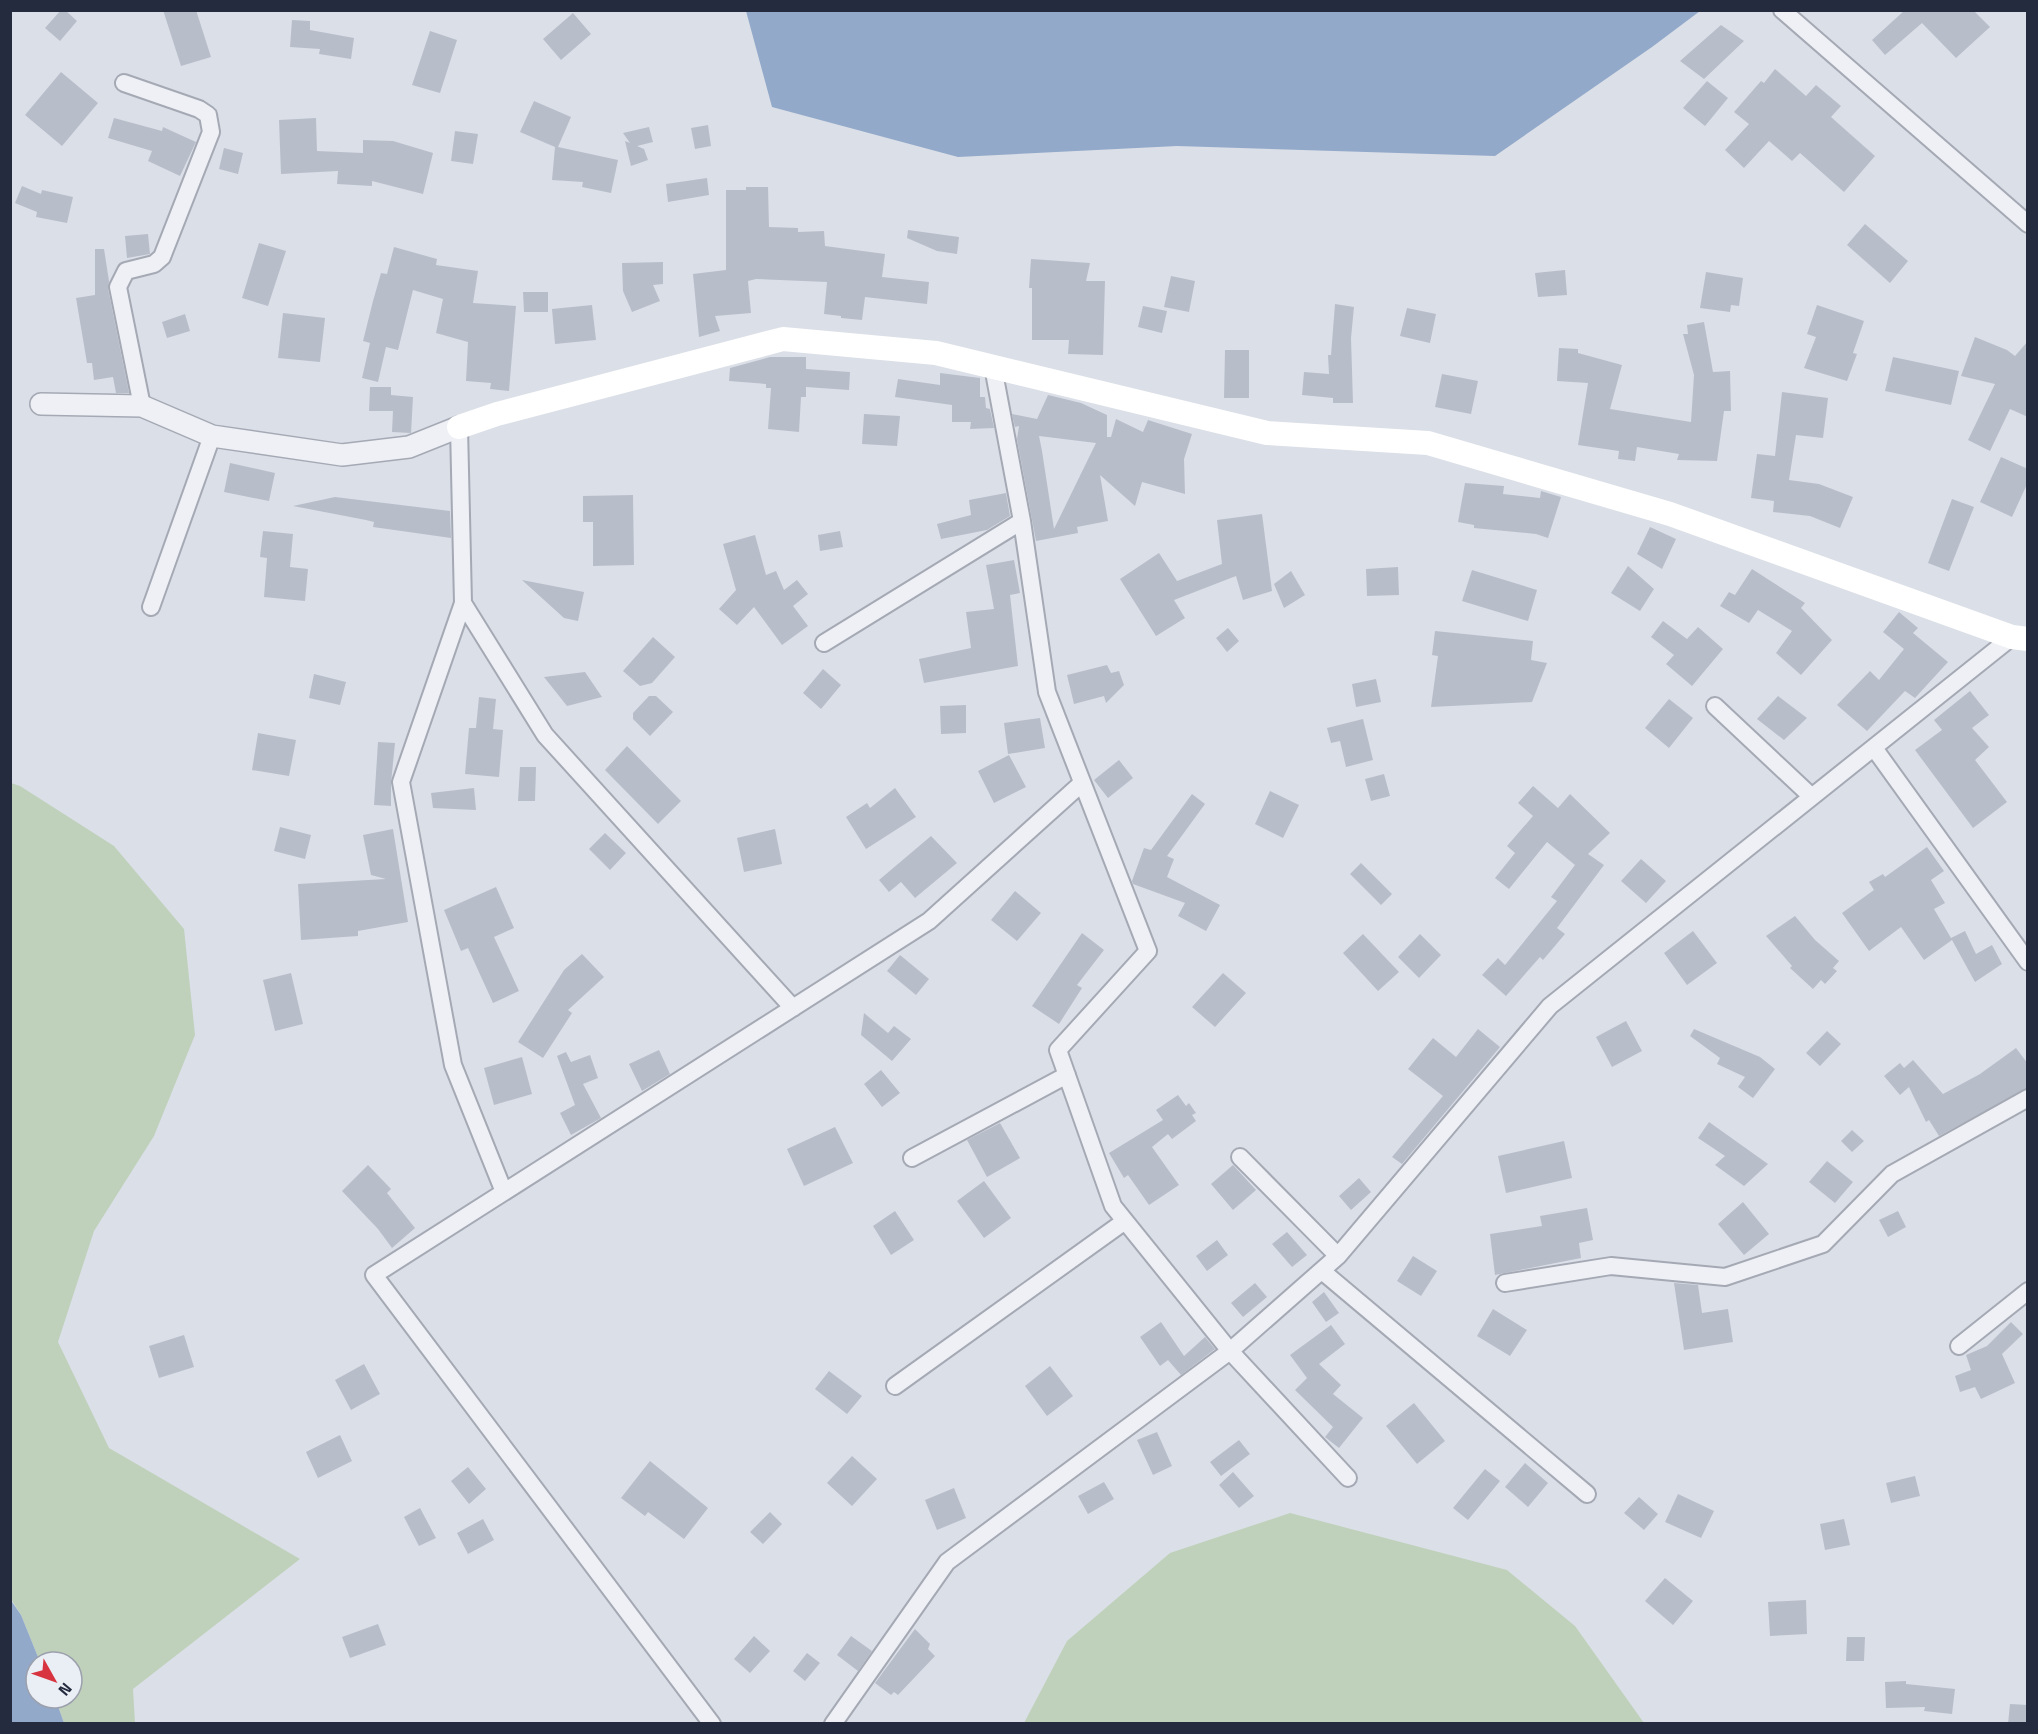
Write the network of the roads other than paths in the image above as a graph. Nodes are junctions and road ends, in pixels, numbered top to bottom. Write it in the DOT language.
graph roads {
  1 [pos="1782,10"];
  2 [pos="124,83"];
  3 [pos="2028,224"];
  4 [pos="993,367"];
  5 [pos="41,404"];
  6 [pos="142,406"];
  7 [pos="459,427"];
  8 [pos="212,436"];
  9 [pos="1022,520"];
  10 [pos="463,603"];
  11 [pos="151,607"];
  12 [pos="2020,638"];
  13 [pos="824,643"];
  14 [pos="1715,706"];
  15 [pos="1874,748"];
  16 [pos="1082,783"];
  17 [pos="1812,798"];
  18 [pos="2028,962"];
  19 [pos="793,1008"];
  20 [pos="1067,1075"];
  21 [pos="2028,1098"];
  22 [pos="1240,1157"];
  23 [pos="912,1158"];
  24 [pos="504,1192"];
  25 [pos="1125,1221"];
  26 [pos="1338,1256"];
  27 [pos="1322,1270"];
  28 [pos="1505,1283"];
  29 [pos="2028,1291"];
  30 [pos="1959,1346"];
  31 [pos="1230,1351"];
  32 [pos="895,1386"];
  33 [pos="1348,1478"];
  34 [pos="1587,1494"];
  35 [pos="712,1724"];
  36 [pos="833,1724"];
  1 -- 3 [label="street"];
  2 -- 6 [label="street"];
  4 -- 7 [label="main road"];
  4 -- 9 [label="street"];
  4 -- 12 [label="main road"];
  5 -- 6 [label="street"];
  6 -- 8 [label="street"];
  7 -- 8 [label="street"];
  7 -- 10 [label="street"];
  8 -- 11 [label="street"];
  9 -- 13 [label="street"];
  9 -- 16 [label="street"];
  10 -- 19 [label="street"];
  10 -- 24 [label="street"];
  12 -- 15 [label="street"];
  14 -- 17 [label="street"];
  15 -- 17 [label="street"];
  15 -- 18 [label="street"];
  16 -- 19 [label="street"];
  16 -- 20 [label="street"];
  17 -- 26 [label="street"];
  19 -- 24 [label="street"];
  20 -- 23 [label="street"];
  20 -- 25 [label="street"];
  21 -- 28 [label="street"];
  22 -- 26 [label="street"];
  24 -- 35 [label="street"];
  25 -- 31 [label="street"];
  25 -- 32 [label="street"];
  26 -- 27 [label="street"];
  27 -- 31 [label="street"];
  27 -- 34 [label="street"];
  29 -- 30 [label="street"];
  31 -- 33 [label="street"];
  31 -- 36 [label="street"];
}
